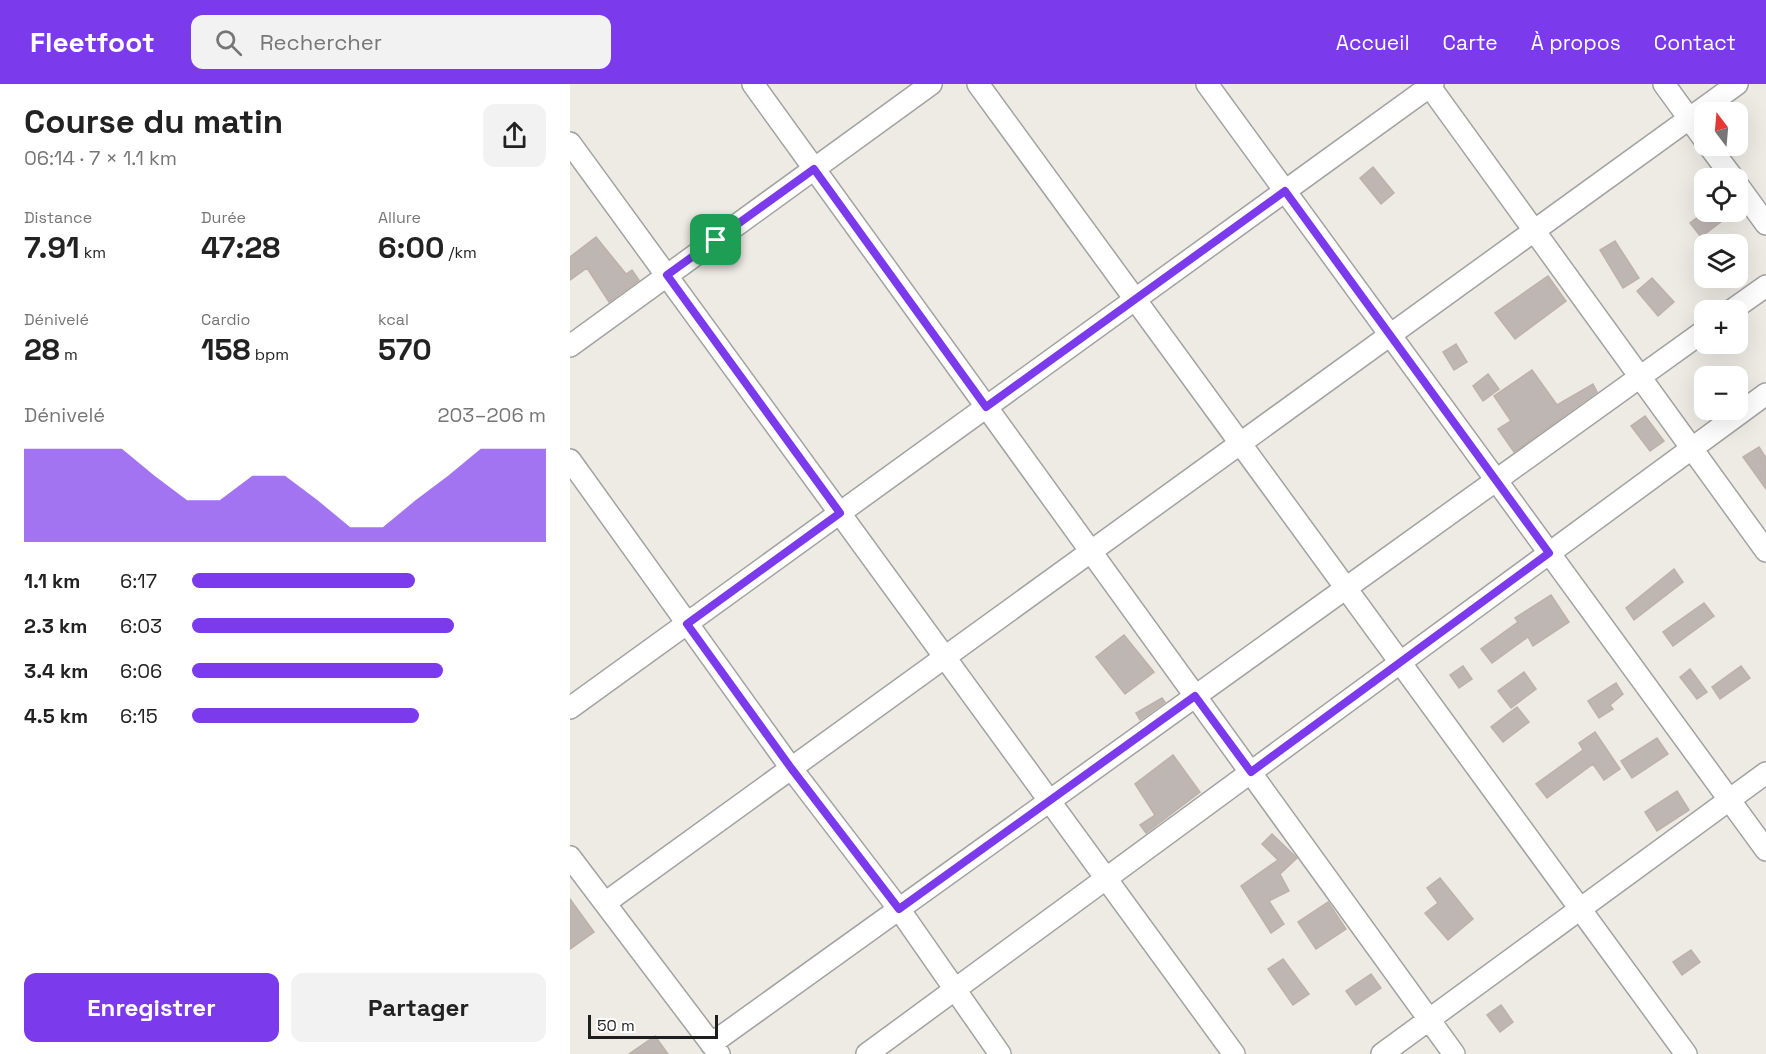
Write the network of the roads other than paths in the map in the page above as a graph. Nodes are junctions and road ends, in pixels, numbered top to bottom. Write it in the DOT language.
graph roads {
  1 [pos="753,84"];
  2 [pos="931,84"];
  3 [pos="978,84"];
  4 [pos="1208,84"];
  5 [pos="1664,84"];
  6 [pos="1737,84"];
  7 [pos="1430,85"];
  8 [pos="1689,118"];
  9 [pos="1694,125"];
  10 [pos="570,143"];
  11 [pos="814,169"];
  12 [pos="1285,191"];
  13 [pos="1748,199"];
  14 [pos="1766,224"];
  15 [pos="1534,231"];
  16 [pos="667,275"];
  17 [pos="1766,286"];
  18 [pos="1135,299"];
  19 [pos="1746,300"];
  20 [pos="1390,335"];
  21 [pos="1694,338"];
  22 [pos="570,346"];
  23 [pos="1640,377"];
  24 [pos="1766,394"];
  25 [pos="986,407"];
  26 [pos="1240,443"];
  27 [pos="1692,449"];
  28 [pos="570,460"];
  29 [pos="1496,480"];
  30 [pos="840,513"];
  31 [pos="1091,551"];
  32 [pos="1766,551"];
  33 [pos="1549,553"];
  34 [pos="1346,588"];
  35 [pos="687,624"];
  36 [pos="945,657"];
  37 [pos="1400,663"];
  38 [pos="1195,696"];
  39 [pos="570,708"];
  40 [pos="791,768"];
  41 [pos="1251,772"];
  42 [pos="1766,773"];
  43 [pos="1730,800"];
  44 [pos="1050,801"];
  45 [pos="1766,850"];
  46 [pos="570,857"];
  47 [pos="1106,879"];
  48 [pos="605,903"];
  49 [pos="899,909"];
  50 [pos="1580,909"];
  51 [pos="955,990"];
  52 [pos="1429,1019"];
  53 [pos="715,1049"];
  54 [pos="867,1054"];
  55 [pos="1000,1054"];
  56 [pos="1234,1054"];
  57 [pos="1382,1054"];
  58 [pos="1454,1054"];
  59 [pos="1686,1054"];
  1 -- 11 [label="street"];
  2 -- 11 [label="street"];
  3 -- 18 [label="street"];
  4 -- 12 [label="street"];
  5 -- 8 [label="street"];
  6 -- 8 [label="street"];
  7 -- 12 [label="street"];
  7 -- 15 [label="street"];
  8 -- 9 [label="street"];
  8 -- 15 [label="street"];
  10 -- 16 [label="street"];
  11 -- 16 [label="street"];
  11 -- 25 [label="street"];
  12 -- 18 [label="street"];
  12 -- 20 [label="street"];
  13 -- 14 [label="street"];
  15 -- 20 [label="street"];
  15 -- 23 [label="street"];
  16 -- 22 [label="street"];
  16 -- 30 [label="street"];
  17 -- 19 [label="street"];
  18 -- 25 [label="street"];
  18 -- 26 [label="street"];
  20 -- 26 [label="street"];
  20 -- 29 [label="street"];
  21 -- 23 [label="street"];
  23 -- 27 [label="street"];
  23 -- 29 [label="street"];
  24 -- 27 [label="street"];
  25 -- 30 [label="street"];
  25 -- 31 [label="street"];
  26 -- 31 [label="street"];
  26 -- 34 [label="street"];
  27 -- 32 [label="street"];
  27 -- 33 [label="street"];
  28 -- 35 [label="street"];
  29 -- 33 [label="street"];
  29 -- 34 [label="street"];
  30 -- 35 [label="street"];
  30 -- 36 [label="street"];
  31 -- 36 [label="street"];
  31 -- 38 [label="street"];
  33 -- 37 [label="street"];
  33 -- 43 [label="street"];
  34 -- 37 [label="street"];
  34 -- 38 [label="street"];
  35 -- 39 [label="street"];
  35 -- 40 [label="street"];
  36 -- 40 [label="street"];
  36 -- 44 [label="street"];
  37 -- 41 [label="street"];
  37 -- 50 [label="street"];
  38 -- 41 [label="street"];
  38 -- 44 [label="street"];
  40 -- 48 [label="street"];
  40 -- 49 [label="street"];
  41 -- 47 [label="street"];
  41 -- 52 [label="street"];
  42 -- 43 [label="street"];
  43 -- 45 [label="street"];
  43 -- 50 [label="street"];
  44 -- 47 [label="street"];
  44 -- 49 [label="street"];
  46 -- 48 [label="street"];
  47 -- 51 [label="street"];
  47 -- 56 [label="street"];
  48 -- 53 [label="street"];
  49 -- 51 [label="street"];
  49 -- 53 [label="street"];
  50 -- 52 [label="street"];
  50 -- 59 [label="street"];
  51 -- 54 [label="street"];
  51 -- 55 [label="street"];
  52 -- 57 [label="street"];
  52 -- 58 [label="street"];
}
